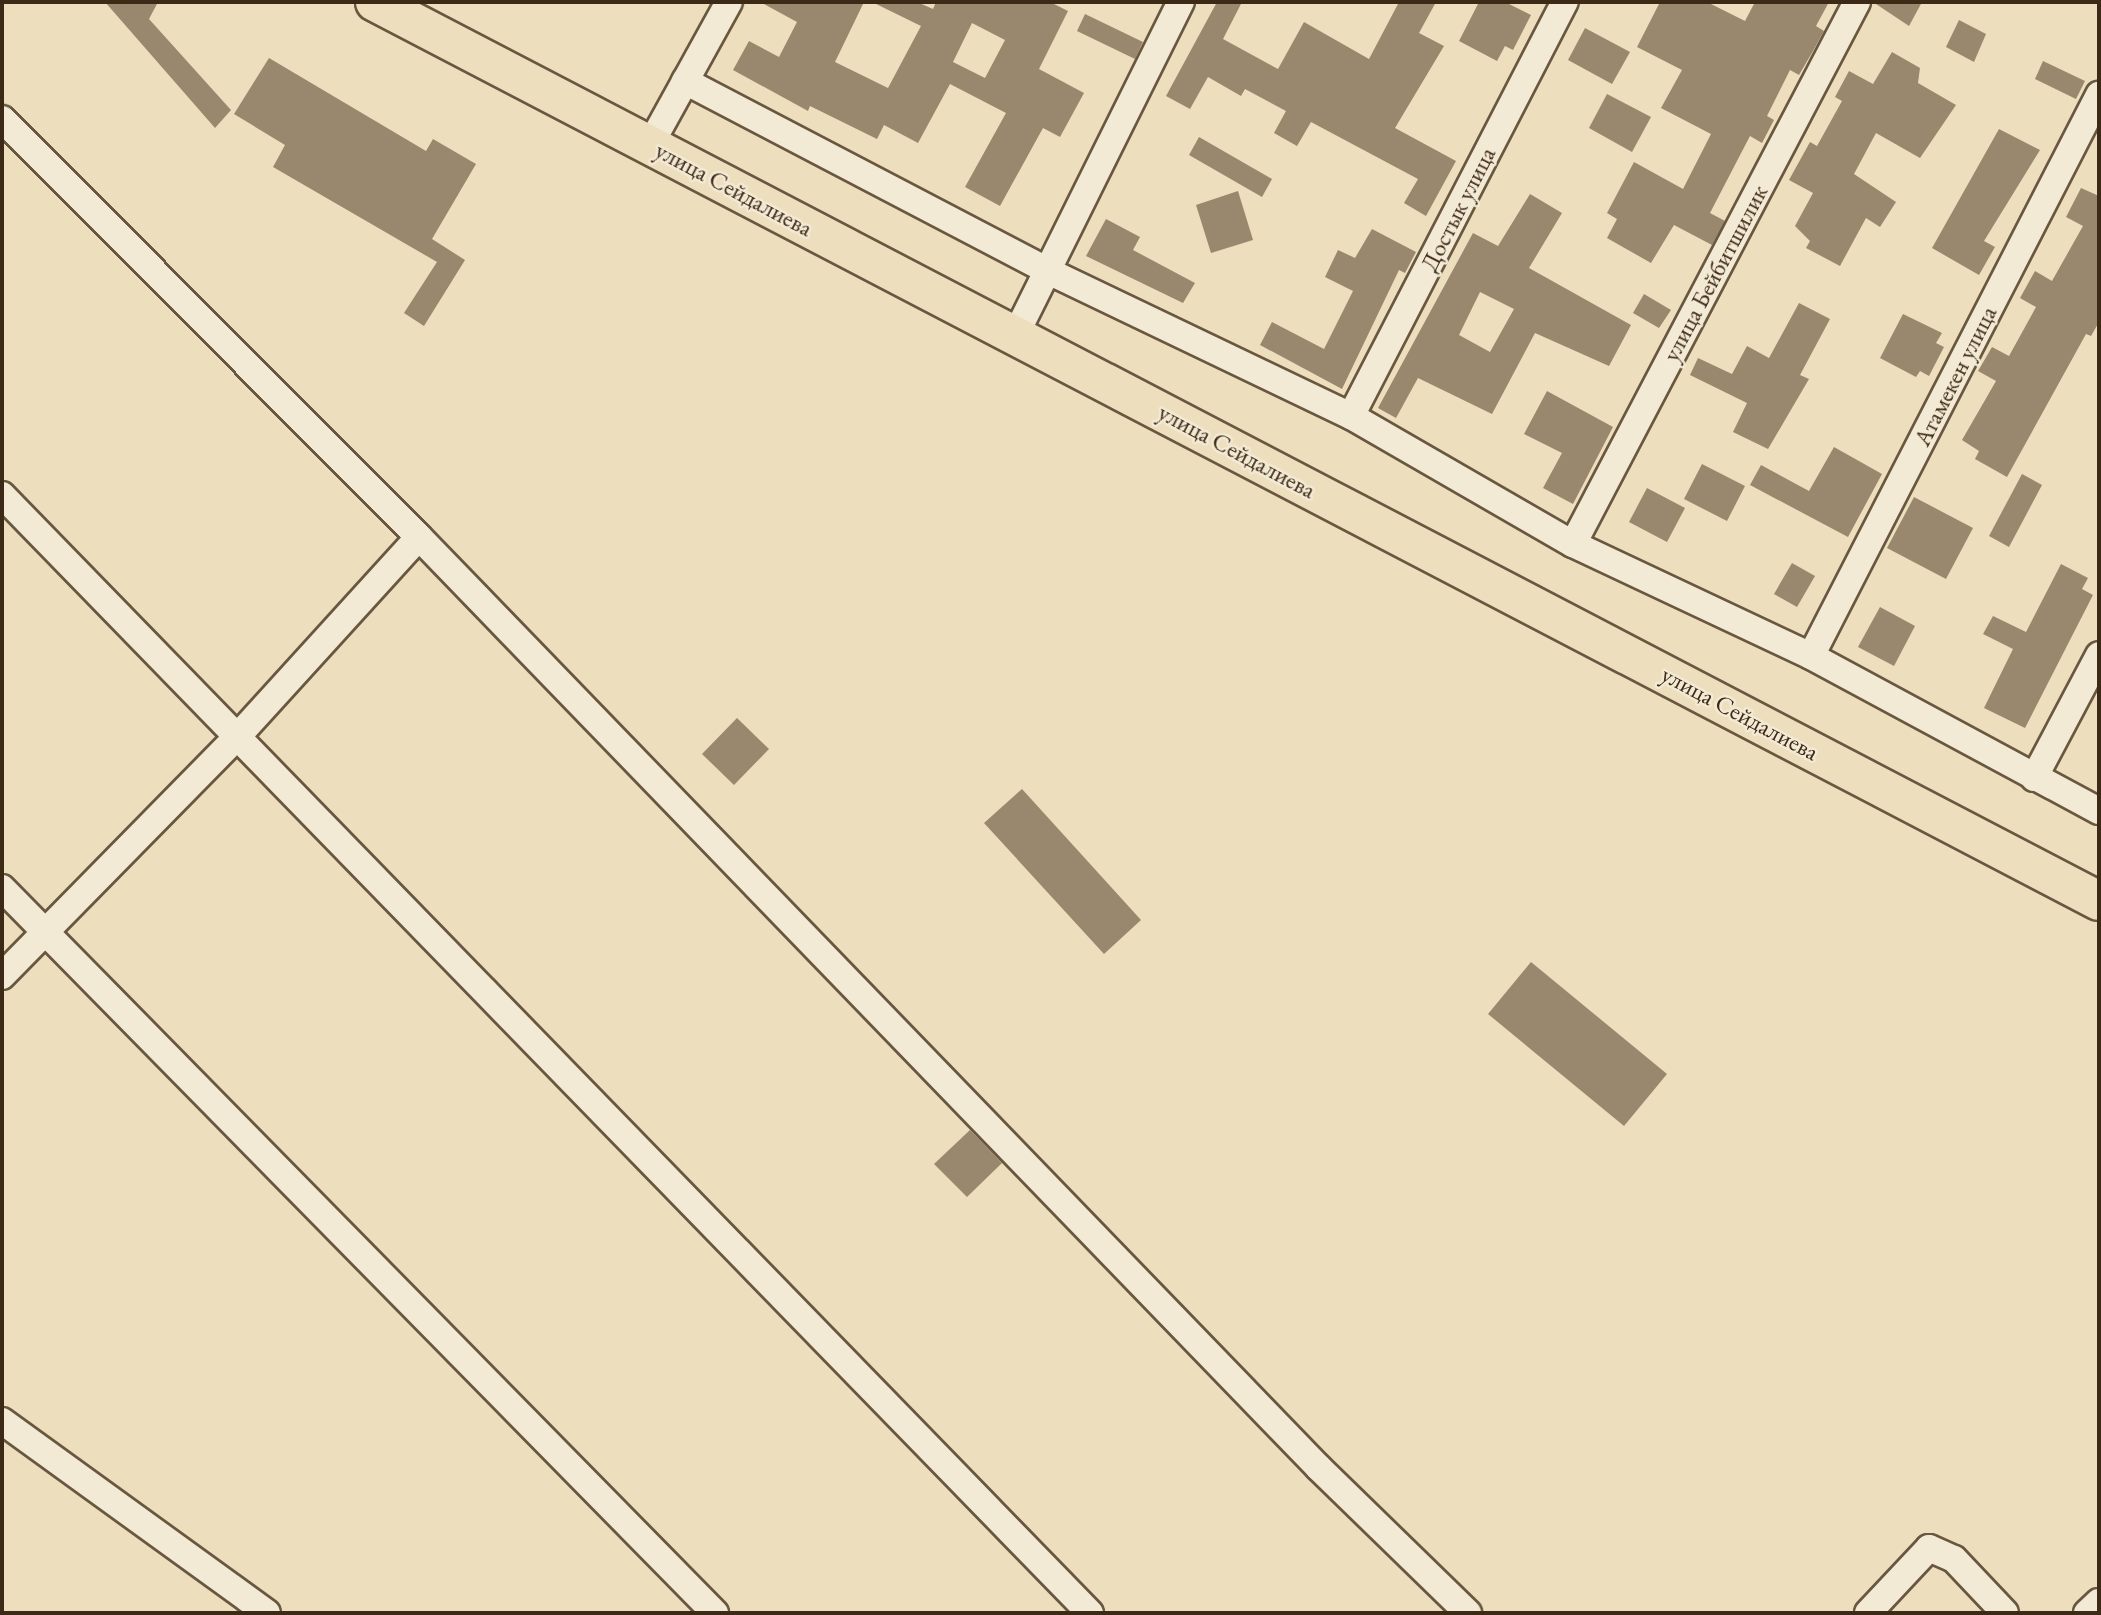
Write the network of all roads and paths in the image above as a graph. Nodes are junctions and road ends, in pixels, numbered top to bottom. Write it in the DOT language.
graph roads {
  1 [pos="375,2"];
  2 [pos="729,2"];
  3 [pos="1181,2"];
  4 [pos="1565,2"];
  5 [pos="1857,2"];
  6 [pos="685,81"];
  7 [pos="2099,95"];
  8 [pos="2,119"];
  9 [pos="650,145"];
  10 [pos="1048,271"];
  11 [pos="1015,336"];
  12 [pos="1351,416"];
  13 [pos="2,495"];
  14 [pos="419,537"];
  15 [pos="1573,544"];
  16 [pos="2099,655"];
  17 [pos="1811,656"];
  18 [pos="237,737"];
  19 [pos="2034,778"];
  20 [pos="2099,811"];
  21 [pos="2,888"];
  22 [pos="2099,901"];
  23 [pos="46,932"];
  24 [pos="2,976"];
  25 [pos="2,1421"];
  26 [pos="2099,1602"];
  27 [pos="267,1613"];
  28 [pos="715,1613"];
  29 [pos="1090,1613"];
  30 [pos="1468,1613"];
  31 [pos="1868,1613"];
  32 [pos="2005,1613"];
  33 [pos="2087,1613"];
  1 -- 9 [label="main road, улица Сейдалиева"];
  2 -- 6 [label="street"];
  3 -- 10 [label="street"];
  4 -- 12 [label="street, Достык улица"];
  5 -- 15 [label="street, улица Бейбитшилик"];
  6 -- 9 [label="street"];
  6 -- 10 [label="street"];
  7 -- 17 [label="street, Атамекен улица"];
  8 -- 14 [label="street"];
  9 -- 11 [label="main road, улица Сейдалиева"];
  10 -- 11 [label="street"];
  10 -- 12 [label="street"];
  11 -- 22 [label="main road, улица Сейдалиева"];
  12 -- 15 [label="street"];
  13 -- 18 [label="street"];
  14 -- 18 [label="street"];
  14 -- 30 [label="street"];
  15 -- 17 [label="street"];
  16 -- 19 [label="street"];
  17 -- 19 [label="street"];
  18 -- 23 [label="street"];
  18 -- 29 [label="street"];
  19 -- 20 [label="street"];
  21 -- 23 [label="street"];
  23 -- 24 [label="street"];
  23 -- 28 [label="street"];
  25 -- 27 [label="street"];
  26 -- 33 [label="street"];
  31 -- 32 [label="street"];
}
